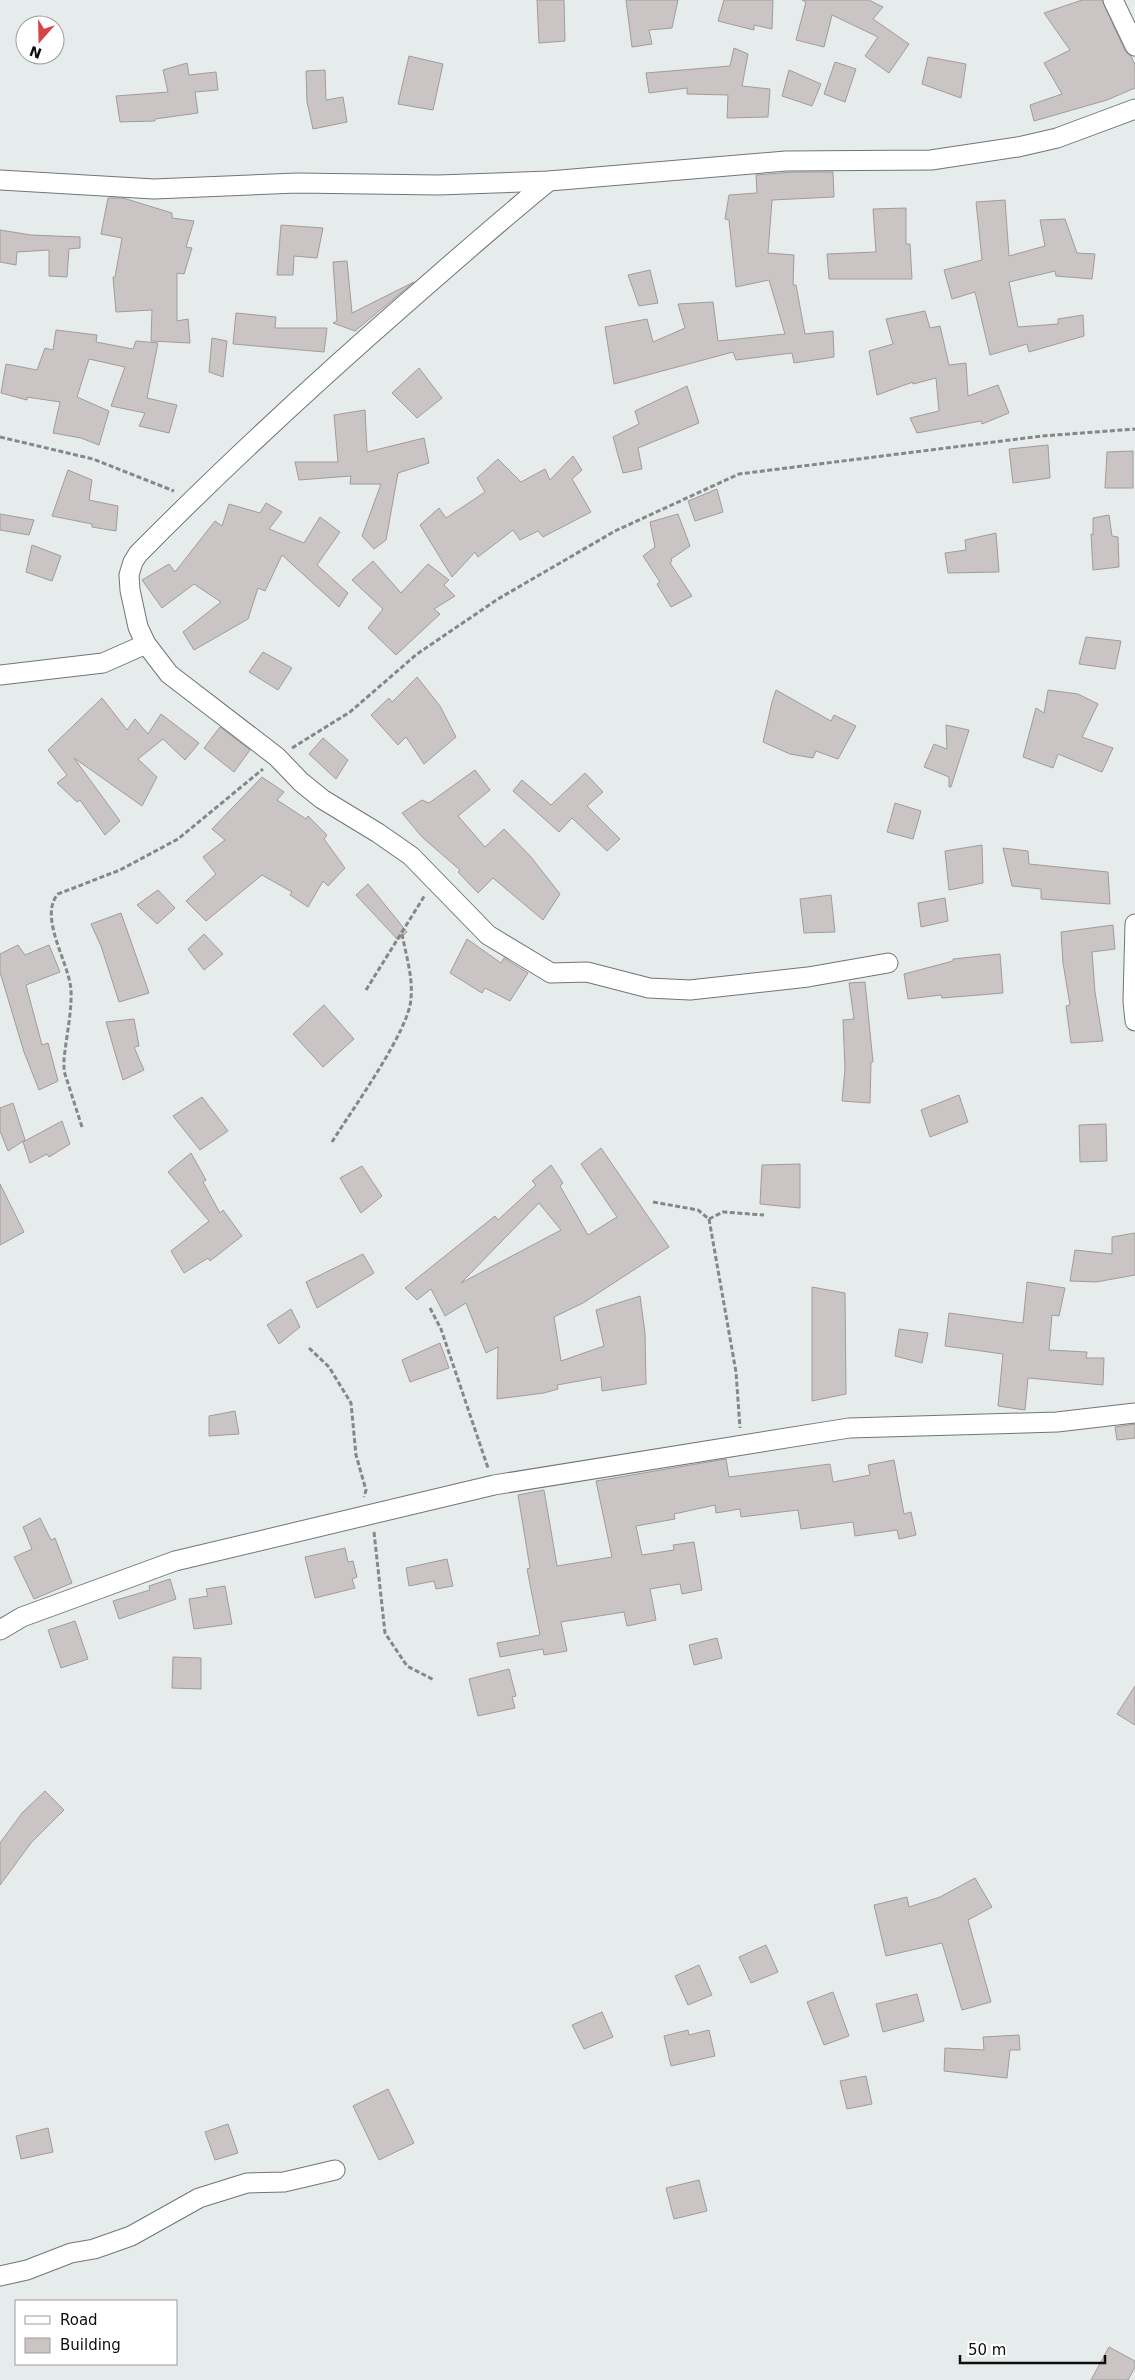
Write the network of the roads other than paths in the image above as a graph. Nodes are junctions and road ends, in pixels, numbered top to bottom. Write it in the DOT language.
graph roads {
  1 [pos="1113,0"];
  2 [pos="1135,46"];
  3 [pos="1135,109"];
  4 [pos="0,180"];
  5 [pos="549,181"];
  6 [pos="146,644"];
  7 [pos="0,676"];
  8 [pos="1135,924"];
  9 [pos="888,963"];
  10 [pos="1135,1021"];
  11 [pos="1135,1413"];
  12 [pos="0,1630"];
  13 [pos="335,2170"];
  14 [pos="0,2276"];
  1 -- 2 [label="street"];
  3 -- 5 [label="street"];
  4 -- 5 [label="street"];
  5 -- 6 [label="street"];
  6 -- 7 [label="street"];
  6 -- 9 [label="street"];
  8 -- 10 [label="street"];
  11 -- 12 [label="street"];
  13 -- 14 [label="street"];
}
